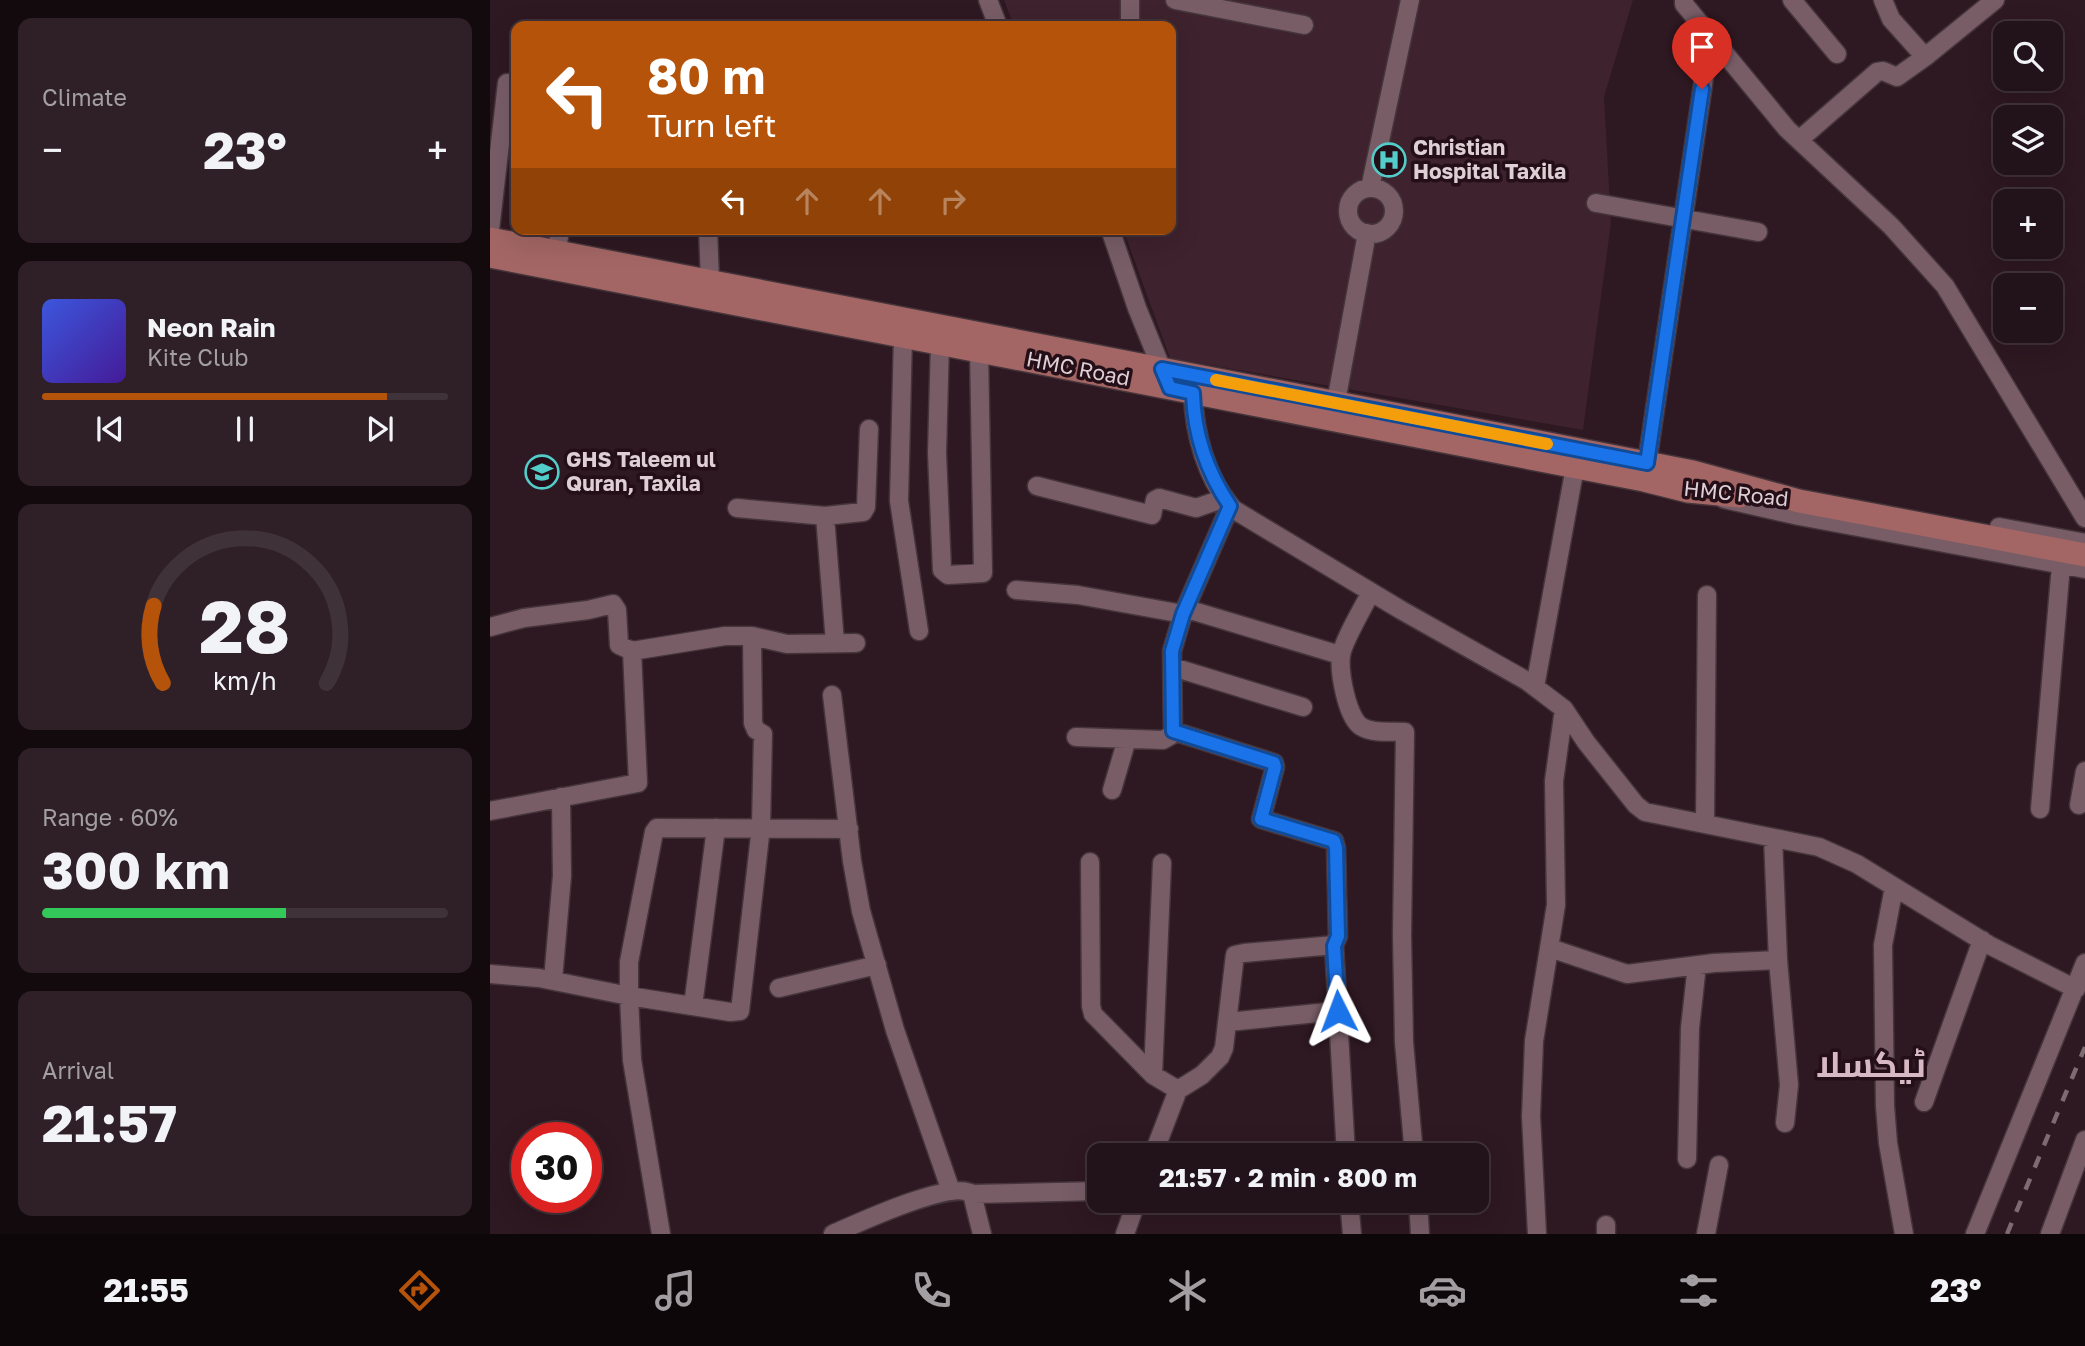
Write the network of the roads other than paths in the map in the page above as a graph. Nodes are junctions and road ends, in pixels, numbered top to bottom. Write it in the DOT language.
graph roads {
  1 [pos="988,0"];
  2 [pos="1130,0"];
  3 [pos="1175,0"];
  4 [pos="1410,0"];
  5 [pos="1684,0"];
  6 [pos="1792,0"];
  7 [pos="1883,0"];
  8 [pos="1995,0"];
  9 [pos="996,21"];
  10 [pos="1130,21"];
  11 [pos="1304,26"];
  12 [pos="1710,37"];
  13 [pos="1837,54"];
  14 [pos="1925,57"];
  15 [pos="507,83"];
  16 [pos="1799,140"];
  17 [pos="1370,188"];
  18 [pos="1596,203"];
  19 [pos="1683,219"];
  20 [pos="490,230"];
  21 [pos="1758,232"];
  22 [pos="1367,233"];
  23 [pos="708,235"];
  24 [pos="1112,235"];
  25 [pos="490,239"];
  26 [pos="559,241"];
  27 [pos="490,256"];
  28 [pos="710,281"];
  29 [pos="903,335"];
  30 [pos="940,342"];
  31 [pos="979,350"];
  32 [pos="1166,378"];
  33 [pos="1193,393"];
  34 [pos="1335,411"];
  35 [pos="869,429"];
  36 [pos="1647,463"];
  37 [pos="1575,467"];
  38 [pos="1691,482"];
  39 [pos="1037,486"];
  40 [pos="1227,502"];
  41 [pos="737,508"];
  42 [pos="825,516"];
  43 [pos="2085,518"];
  44 [pos="2085,543"];
  45 [pos="2085,555"];
  46 [pos="2061,565"];
  47 [pos="2085,569"];
  48 [pos="1016,590"];
  49 [pos="1371,592"];
  50 [pos="1707,594"];
  51 [pos="1185,612"];
  52 [pos="490,627"];
  53 [pos="919,631"];
  54 [pos="752,636"];
  55 [pos="835,643"];
  56 [pos="856,643"];
  57 [pos="632,651"];
  58 [pos="1340,655"];
  59 [pos="1173,667"];
  60 [pos="1535,687"];
  61 [pos="832,695"];
  62 [pos="1303,707"];
  63 [pos="1564,709"];
  64 [pos="1173,731"];
  65 [pos="1076,737"];
  66 [pos="1127,739"];
  67 [pos="2085,771"];
  68 [pos="1112,790"];
  69 [pos="561,797"];
  70 [pos="2079,805"];
  71 [pos="2040,809"];
  72 [pos="490,811"];
  73 [pos="1704,824"];
  74 [pos="761,827"];
  75 [pos="716,828"];
  76 [pos="849,829"];
  77 [pos="1773,838"];
  78 [pos="1090,862"];
  79 [pos="1162,863"];
  80 [pos="1895,887"];
  81 [pos="1982,940"];
  82 [pos="1334,946"];
  83 [pos="1550,948"];
  84 [pos="1778,960"];
  85 [pos="2085,963"];
  86 [pos="877,965"];
  87 [pos="1697,965"];
  88 [pos="490,974"];
  89 [pos="553,980"];
  90 [pos="779,988"];
  91 [pos="2076,989"];
  92 [pos="629,996"];
  93 [pos="693,1006"];
  94 [pos="1338,1011"];
  95 [pos="1228,1022"];
  96 [pos="1153,1075"];
  97 [pos="1178,1090"];
  98 [pos="1924,1102"];
  99 [pos="1785,1123"];
  100 [pos="2085,1140"];
  101 [pos="1158,1143"];
  102 [pos="1345,1143"];
  103 [pos="1414,1143"];
  104 [pos="1687,1159"];
  105 [pos="1720,1165"];
  106 [pos="951,1191"];
  107 [pos="1087,1191"];
  108 [pos="972,1194"];
  109 [pos="1132,1213"];
  110 [pos="1350,1213"];
  111 [pos="1419,1213"];
  112 [pos="661,1234"];
  113 [pos="833,1234"];
  114 [pos="982,1234"];
  115 [pos="1125,1234"];
  116 [pos="1352,1234"];
  117 [pos="1420,1234"];
  118 [pos="1538,1234"];
  119 [pos="1706,1234"];
  120 [pos="1904,1234"];
  121 [pos="1975,1234"];
  122 [pos="2050,1234"];
  1 -- 9 [label="street"];
  2 -- 10 [label="street"];
  3 -- 11 [label="street"];
  4 -- 17 [label="street"];
  5 -- 12 [label="street"];
  6 -- 13 [label="street"];
  7 -- 14 [label="street"];
  8 -- 14 [label="street"];
  12 -- 16 [label="street"];
  12 -- 19 [label="street"];
  14 -- 16 [label="street"];
  15 -- 20 [label="street"];
  16 -- 43 [label="street"];
  17 -- 22 [label="street"];
  17 -- 22 [label="street"];
  18 -- 19 [label="street"];
  19 -- 21 [label="street"];
  19 -- 36 [label="street"];
  22 -- 34 [label="street"];
  23 -- 28 [label="street"];
  24 -- 32 [label="street"];
  25 -- 26 [label="main road, HMC Road"];
  26 -- 28 [label="main road, HMC Road"];
  27 -- 29 [label="main road, HMC Road"];
  28 -- 32 [label="main road, HMC Road"];
  29 -- 30 [label="main road, HMC Road"];
  29 -- 53 [label="street"];
  30 -- 31 [label="main road, HMC Road"];
  30 -- 31 [label="street"];
  31 -- 32 [label="main road, HMC Road"];
  32 -- 33 [label="main road, HMC Road"];
  32 -- 34 [label="main road, HMC Road"];
  33 -- 34 [label="main road, HMC Road"];
  33 -- 40 [label="street"];
  34 -- 36 [label="main road, HMC Road"];
  34 -- 37 [label="main road, HMC Road"];
  35 -- 42 [label="street"];
  36 -- 38 [label="main road, HMC Road"];
  37 -- 38 [label="main road, HMC Road"];
  37 -- 60 [label="street"];
  38 -- 44 [label="street"];
  38 -- 45 [label="main road, HMC Road"];
  38 -- 46 [label="street"];
  39 -- 40 [label="street"];
  40 -- 49 [label="street"];
  40 -- 51 [label="street"];
  41 -- 42 [label="street"];
  42 -- 55 [label="street"];
  46 -- 47 [label="street"];
  46 -- 71 [label="street"];
  48 -- 51 [label="street"];
  49 -- 58 [label="street"];
  49 -- 60 [label="street"];
  50 -- 73 [label="street"];
  51 -- 58 [label="street"];
  51 -- 59 [label="street"];
  52 -- 57 [label="street"];
  54 -- 55 [label="street"];
  54 -- 57 [label="street"];
  54 -- 74 [label="street"];
  55 -- 56 [label="street"];
  57 -- 69 [label="street"];
  58 -- 103 [label="street"];
  59 -- 62 [label="street"];
  59 -- 64 [label="street"];
  60 -- 63 [label="street"];
  61 -- 76 [label="street"];
  63 -- 73 [label="street"];
  63 -- 83 [label="street"];
  64 -- 66 [label="street"];
  64 -- 82 [label="street"];
  65 -- 66 [label="street"];
  66 -- 68 [label="street"];
  67 -- 70 [label="street"];
  69 -- 72 [label="street"];
  69 -- 89 [label="street"];
  73 -- 77 [label="street"];
  74 -- 75 [label="street"];
  74 -- 76 [label="street"];
  74 -- 93 [label="street"];
  75 -- 92 [label="street"];
  75 -- 93 [label="street"];
  76 -- 86 [label="street"];
  77 -- 80 [label="street"];
  77 -- 84 [label="street"];
  78 -- 96 [label="street"];
  79 -- 96 [label="street"];
  80 -- 81 [label="street"];
  80 -- 120 [label="street"];
  81 -- 91 [label="street"];
  81 -- 98 [label="street"];
  82 -- 94 [label="street"];
  82 -- 95 [label="street"];
  83 -- 87 [label="street"];
  83 -- 118 [label="street"];
  84 -- 87 [label="street"];
  84 -- 99 [label="street"];
  85 -- 91 [label="street"];
  86 -- 90 [label="street"];
  86 -- 106 [label="street"];
  87 -- 104 [label="street"];
  88 -- 89 [label="street"];
  89 -- 92 [label="street"];
  91 -- 121 [label="street"];
  92 -- 93 [label="street"];
  92 -- 112 [label="street"];
  94 -- 95 [label="street"];
  94 -- 102 [label="street"];
  95 -- 97 [label="street"];
  96 -- 97 [label="street"];
  97 -- 101 [label="street"];
  100 -- 122 [label="street"];
  105 -- 119 [label="street"];
  106 -- 108 [label="street"];
  106 -- 113 [label="street"];
  107 -- 108 [label="street"];
  108 -- 114 [label="street"];
  109 -- 115 [label="street"];
  110 -- 116 [label="street"];
  111 -- 117 [label="street"];
}
